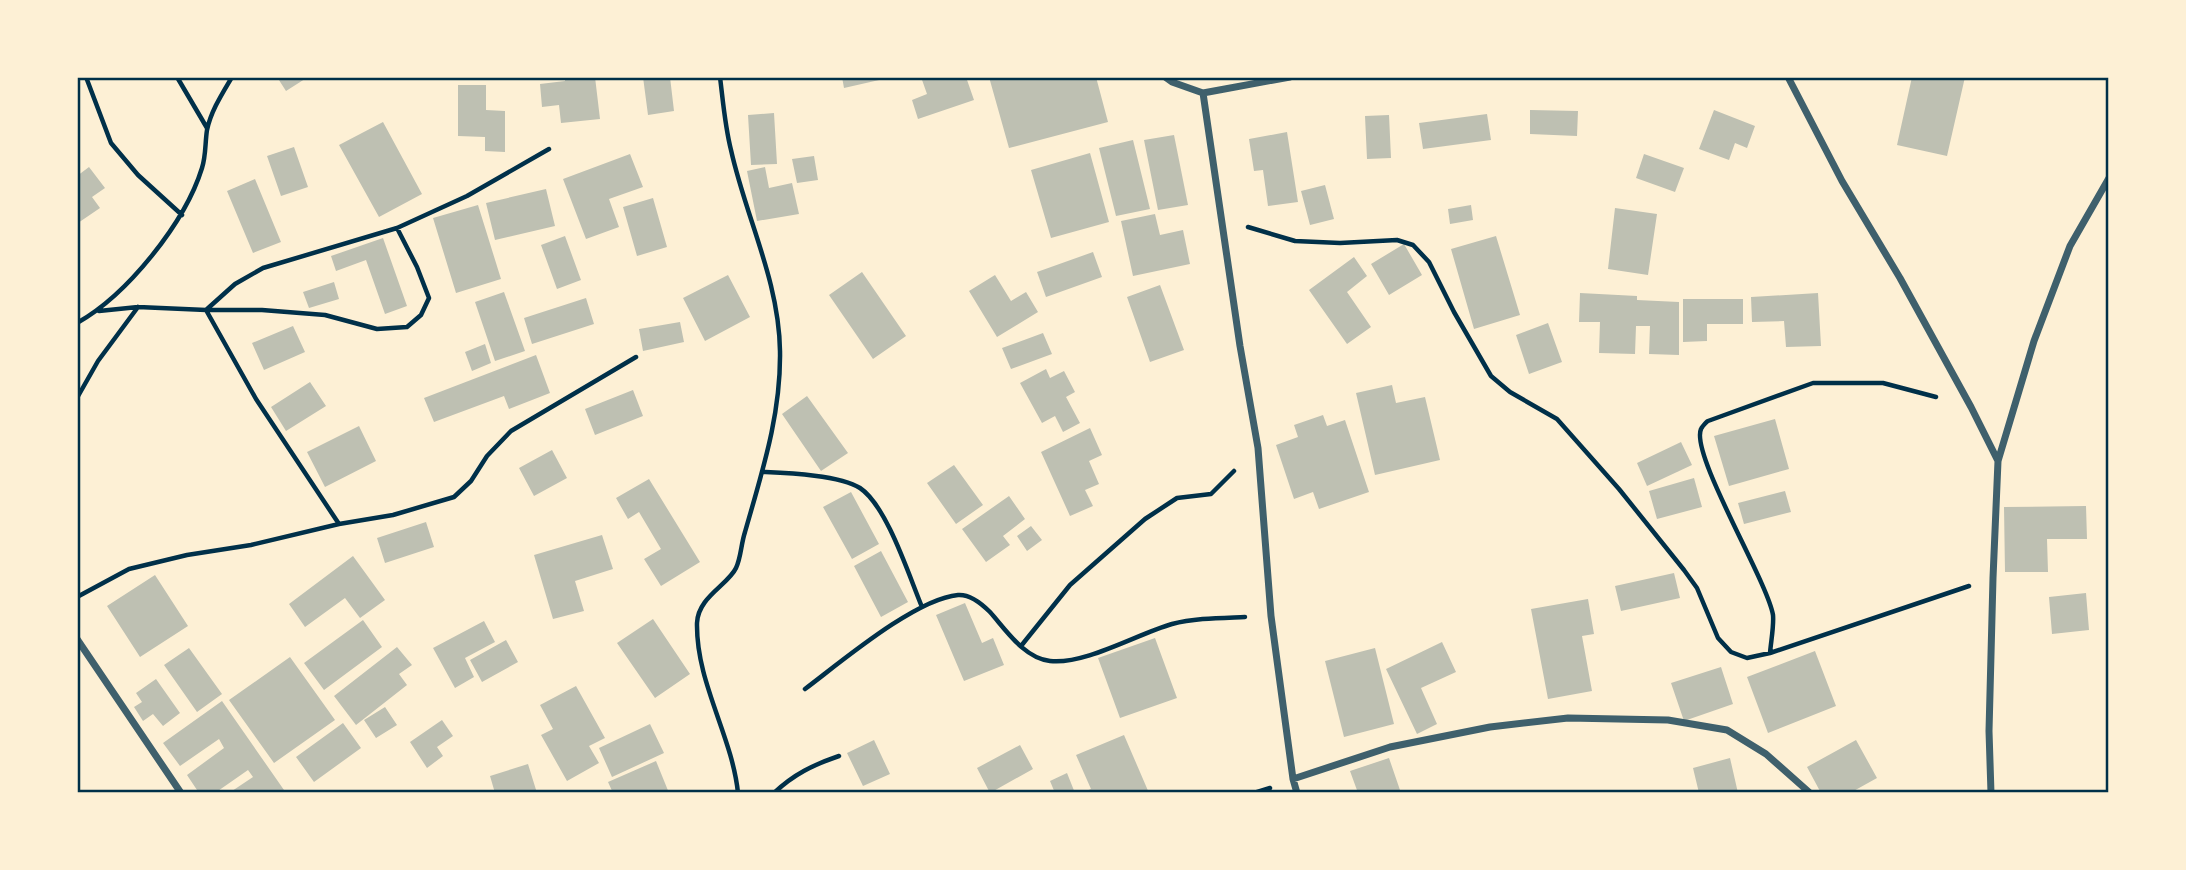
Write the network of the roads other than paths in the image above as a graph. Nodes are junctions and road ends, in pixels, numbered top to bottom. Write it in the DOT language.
graph roads {
  1 [pos="1165,77"];
  2 [pos="1290,77"];
  3 [pos="1788,77"];
  4 [pos="1203,93"];
  5 [pos="2109,178"];
  6 [pos="1998,461"];
  7 [pos="77,639"];
  8 [pos="1293,779"];
  9 [pos="181,793"];
  10 [pos="1297,793"];
  11 [pos="1810,793"];
  12 [pos="1991,793"];
  1 -- 4 [label="street"];
  2 -- 4 [label="street"];
  3 -- 6 [label="street"];
  4 -- 8 [label="street"];
  5 -- 6 [label="street"];
  6 -- 12 [label="street"];
  7 -- 9 [label="street"];
  8 -- 10 [label="street"];
  8 -- 11 [label="street"];
}
